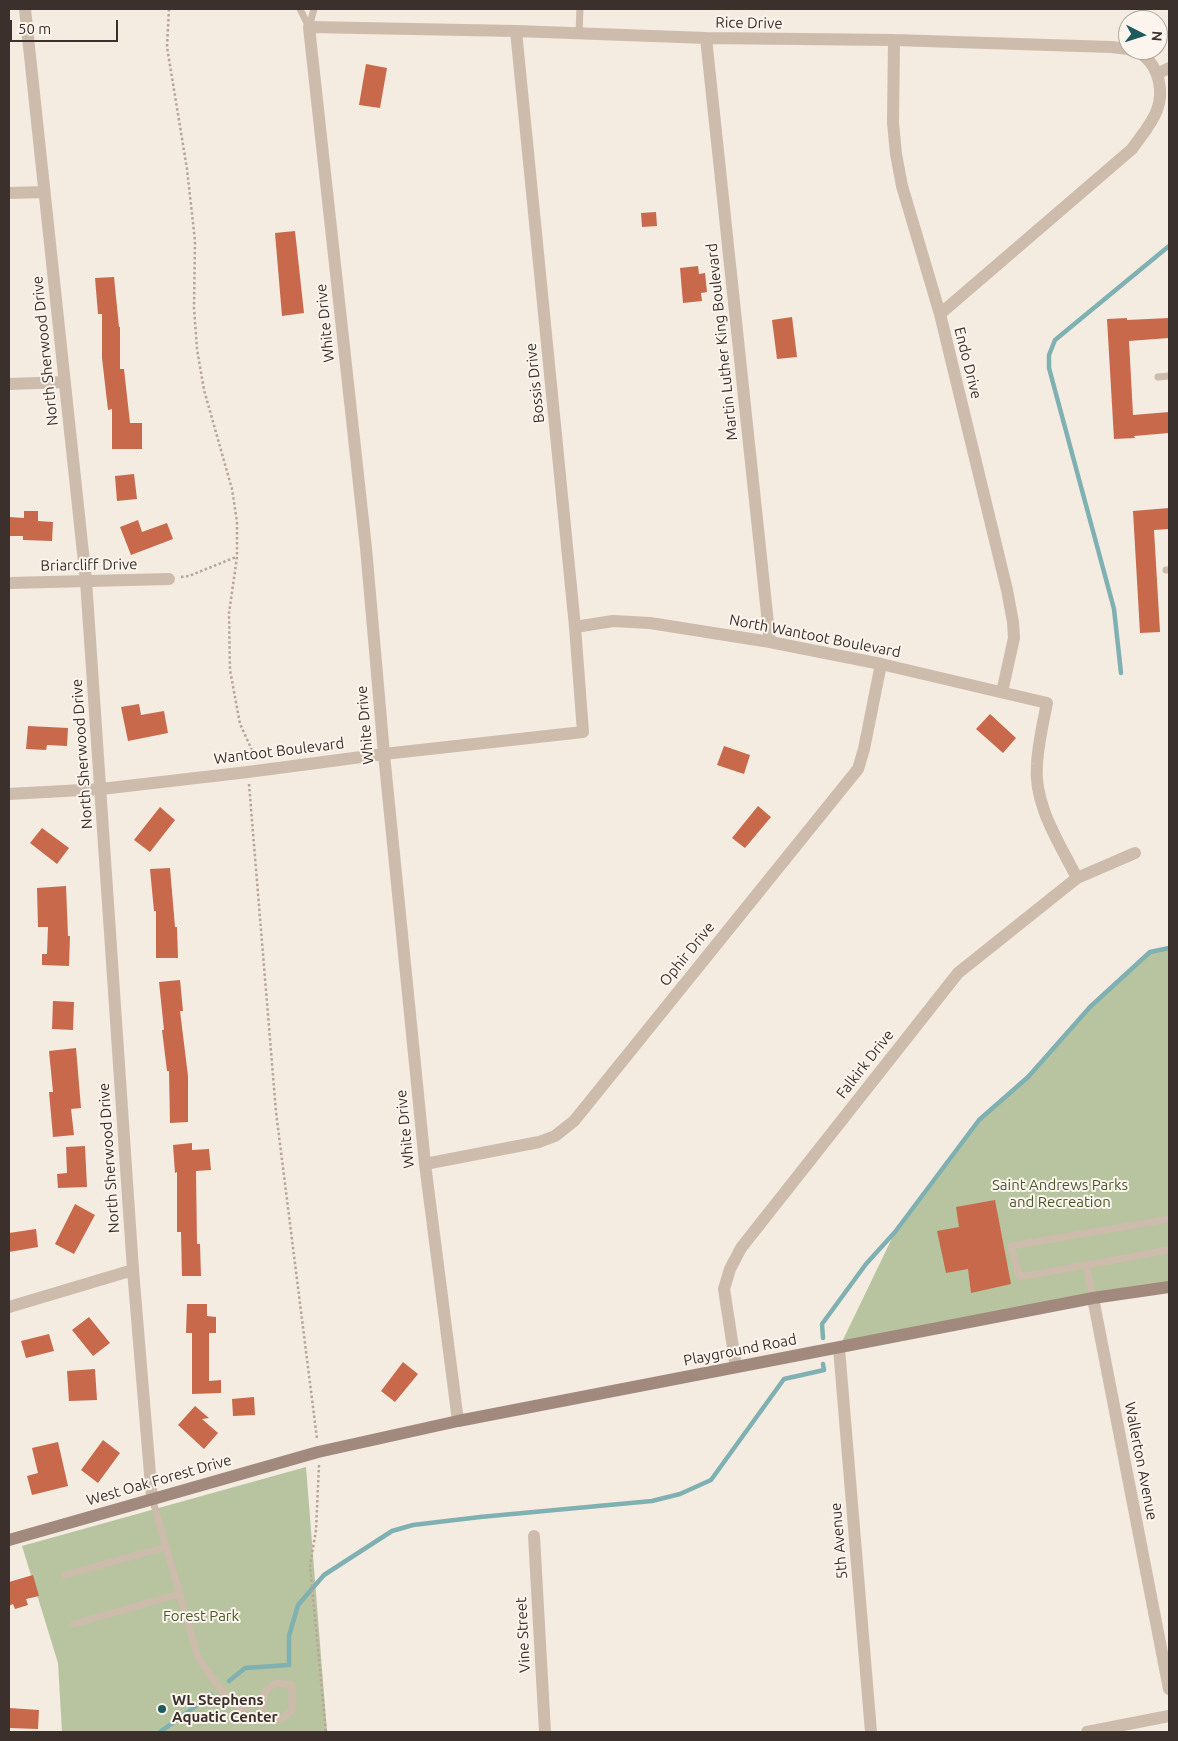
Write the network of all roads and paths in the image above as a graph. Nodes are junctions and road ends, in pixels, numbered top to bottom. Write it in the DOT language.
graph roads {
  1 [pos="25,9"];
  2 [pos="169,9"];
  3 [pos="300,9"];
  4 [pos="314,9"];
  5 [pos="580,9"];
  6 [pos="309,26"];
  7 [pos="516,31"];
  8 [pos="579,33"];
  9 [pos="706,38"];
  10 [pos="894,40"];
  11 [pos="1118,49"];
  12 [pos="1148,60"];
  13 [pos="1169,68"];
  14 [pos="1157,74"];
  15 [pos="44,192"];
  16 [pos="9,193"];
  17 [pos="940,314"];
  18 [pos="1169,376"];
  19 [pos="1158,377"];
  20 [pos="65,382"];
  21 [pos="9,384"];
  22 [pos="237,556"];
  23 [pos="169,579"];
  24 [pos="86,581"];
  25 [pos="9,583"];
  26 [pos="575,628"];
  27 [pos="770,642"];
  28 [pos="881,664"];
  29 [pos="1002,692"];
  30 [pos="583,732"];
  31 [pos="384,754"];
  32 [pos="248,772"];
  33 [pos="101,789"];
  34 [pos="9,794"];
  35 [pos="1135,853"];
  36 [pos="1077,878"];
  37 [pos="425,1164"];
  38 [pos="1169,1219"];
  39 [pos="1169,1250"];
  40 [pos="1086,1265"];
  41 [pos="133,1270"];
  42 [pos="1169,1288"];
  43 [pos="1093,1298"];
  44 [pos="9,1307"];
  45 [pos="839,1348"];
  46 [pos="736,1367"];
  47 [pos="458,1421"];
  48 [pos="318,1452"];
  49 [pos="152,1498"];
  50 [pos="534,1536"];
  51 [pos="9,1540"];
  52 [pos="166,1547"];
  53 [pos="65,1575"];
  54 [pos="179,1594"];
  55 [pos="74,1624"];
  56 [pos="1169,1689"];
  57 [pos="1169,1716"];
  58 [pos="260,1717"];
  59 [pos="326,1732"];
  60 [pos="545,1732"];
  61 [pos="871,1732"];
  62 [pos="1087,1732"];
  1 -- 15 [label="street, North Sherwood Drive"];
  2 -- 22 [label="path"];
  3 -- 6 [label="lane"];
  4 -- 6 [label="lane"];
  5 -- 8 [label="lane"];
  6 -- 7 [label="street, Rice Drive"];
  6 -- 31 [label="street, White Drive"];
  7 -- 8 [label="street, Rice Drive"];
  7 -- 26 [label="street, Bossis Drive"];
  8 -- 9 [label="street, Rice Drive"];
  9 -- 10 [label="street, Rice Drive"];
  9 -- 27 [label="street, Martin Luther King Boulevard"];
  10 -- 11 [label="street, Rice Drive"];
  10 -- 17 [label="street, Endo Drive"];
  12 -- 14 [label="street, Rice Drive"];
  13 -- 14 [label="street"];
  14 -- 17 [label="street"];
  15 -- 16 [label="street"];
  15 -- 20 [label="street, North Sherwood Drive"];
  17 -- 29 [label="street, Endo Drive"];
  18 -- 19 [label="lane"];
  20 -- 21 [label="street"];
  20 -- 24 [label="street, North Sherwood Drive"];
  22 -- 23 [label="path"];
  22 -- 32 [label="path"];
  23 -- 24 [label="street, Briarcliff Drive"];
  24 -- 25 [label="street, Briarcliff Drive"];
  24 -- 33 [label="street, North Sherwood Drive"];
  26 -- 27 [label="street, North Wantoot Boulevard"];
  26 -- 30 [label="street, Bossis Drive"];
  27 -- 28 [label="street, North Wantoot Boulevard"];
  28 -- 29 [label="street, North Wantoot Boulevard"];
  28 -- 37 [label="street, Ophir Drive"];
  29 -- 36 [label="street, North Wantoot Boulevard"];
  30 -- 31 [label="street, Wantoot Boulevard"];
  31 -- 32 [label="street, Wantoot Boulevard"];
  31 -- 37 [label="street, White Drive"];
  32 -- 33 [label="street, Wantoot Boulevard"];
  32 -- 48 [label="path"];
  33 -- 34 [label="street, Wantoot Boulevard"];
  33 -- 41 [label="street, North Sherwood Drive"];
  35 -- 36 [label="street, Falkirk Drive"];
  36 -- 46 [label="street, Falkirk Drive"];
  37 -- 47 [label="street, White Drive"];
  38 -- 40 [label="lane"];
  39 -- 40 [label="lane"];
  40 -- 43 [label="lane"];
  41 -- 44 [label="street"];
  41 -- 49 [label="street, North Sherwood Drive"];
  42 -- 43 [label="main road, Playground Road"];
  43 -- 45 [label="main road, Playground Road"];
  43 -- 56 [label="street, Wallerton Avenue"];
  45 -- 46 [label="main road, Playground Road"];
  45 -- 61 [label="street, 5th Avenue"];
  46 -- 47 [label="main road, Playground Road"];
  47 -- 48 [label="main road, Playground Road"];
  48 -- 49 [label="main road, West Oak Forest Drive"];
  48 -- 59 [label="path"];
  49 -- 51 [label="main road, West Oak Forest Drive"];
  49 -- 52 [label="lane"];
  50 -- 60 [label="street, Vine Street"];
  52 -- 53 [label="lane"];
  52 -- 54 [label="lane"];
  54 -- 55 [label="lane"];
  54 -- 58 [label="lane"];
  57 -- 62 [label="street"];
  58 -- 58 [label="lane"];
}
